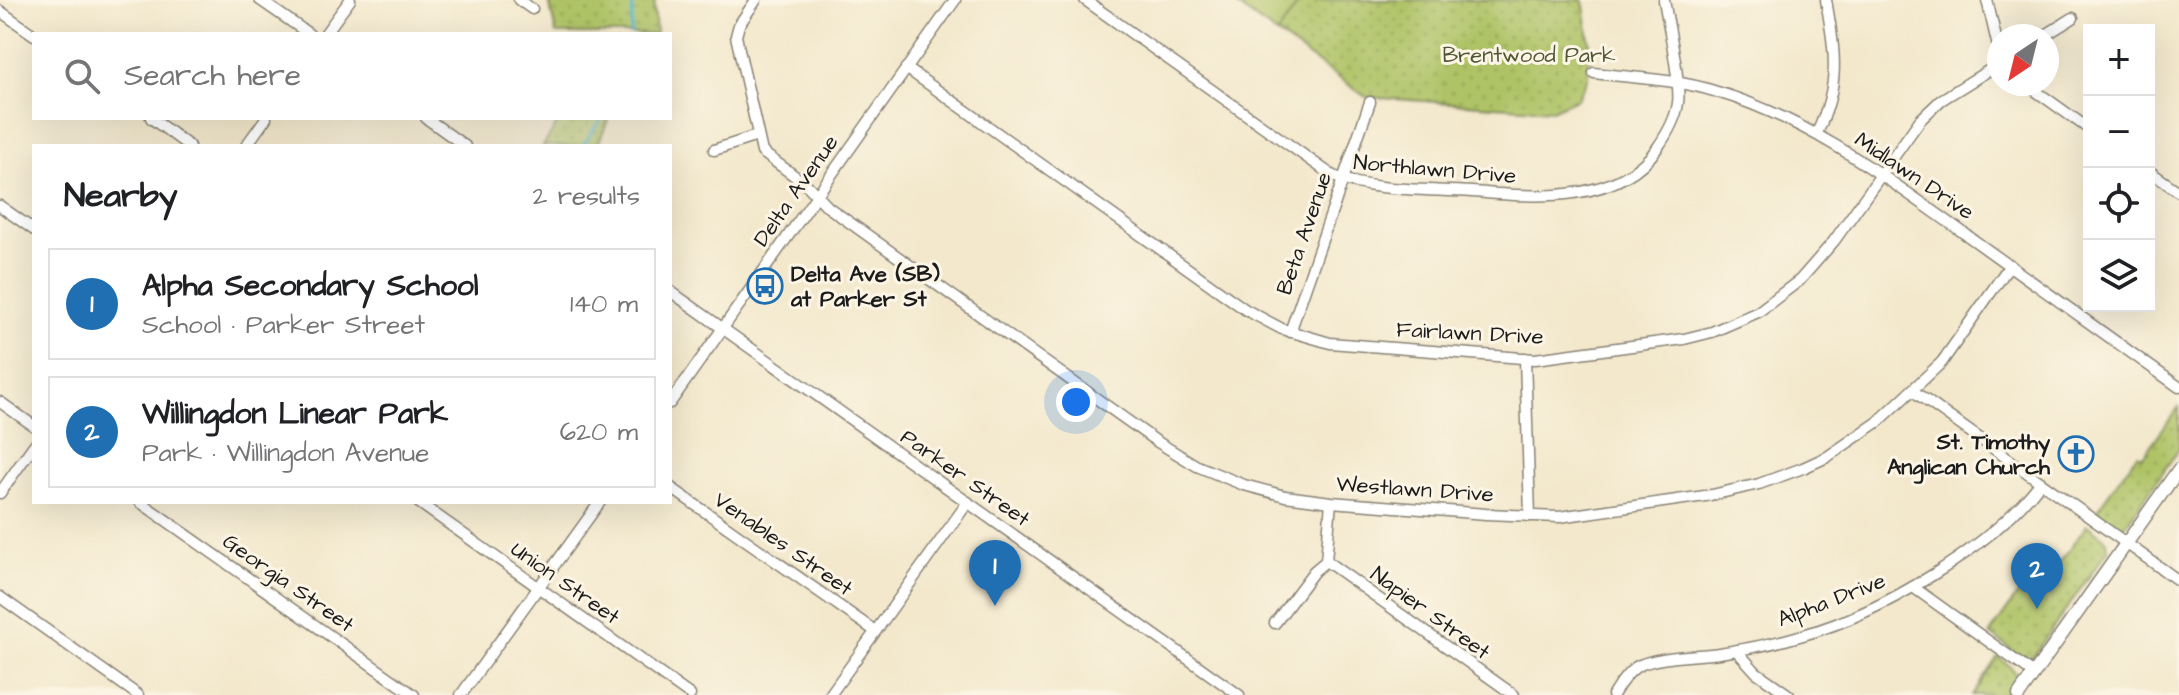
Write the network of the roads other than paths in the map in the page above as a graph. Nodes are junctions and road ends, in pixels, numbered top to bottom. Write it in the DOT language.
graph roads {
  1 [pos="260,0"];
  2 [pos="350,0"];
  3 [pos="519,0"];
  4 [pos="756,0"];
  5 [pos="955,0"];
  6 [pos="1085,0"];
  7 [pos="1664,0"];
  8 [pos="1826,0"];
  9 [pos="1987,0"];
  10 [pos="532,9"];
  11 [pos="0,11"];
  12 [pos="2073,18"];
  13 [pos="1993,24"];
  14 [pos="2059,27"];
  15 [pos="306,32"];
  16 [pos="326,32"];
  17 [pos="32,34"];
  18 [pos="906,68"];
  19 [pos="1987,72"];
  20 [pos="1594,73"];
  21 [pos="1677,83"];
  22 [pos="2043,96"];
  23 [pos="1370,102"];
  24 [pos="154,120"];
  25 [pos="265,120"];
  26 [pos="429,120"];
  27 [pos="2083,125"];
  28 [pos="1817,133"];
  29 [pos="757,136"];
  30 [pos="186,144"];
  31 [pos="247,144"];
  32 [pos="462,144"];
  33 [pos="714,150"];
  34 [pos="1880,174"];
  35 [pos="2155,175"];
  36 [pos="1343,180"];
  37 [pos="2179,192"];
  38 [pos="816,195"];
  39 [pos="0,206"];
  40 [pos="32,229"];
  41 [pos="2010,265"];
  42 [pos="672,292"];
  43 [pos="723,329"];
  44 [pos="1290,332"];
  45 [pos="1525,358"];
  46 [pos="2179,387"];
  47 [pos="1913,391"];
  48 [pos="672,400"];
  49 [pos="0,402"];
  50 [pos="32,425"];
  51 [pos="32,448"];
  52 [pos="2179,469"];
  53 [pos="2040,483"];
  54 [pos="672,488"];
  55 [pos="0,493"];
  56 [pos="968,502"];
  57 [pos="1331,502"];
  58 [pos="143,504"];
  59 [pos="421,504"];
  60 [pos="599,504"];
  61 [pos="1530,516"];
  62 [pos="2126,544"];
  63 [pos="1326,561"];
  64 [pos="2179,581"];
  65 [pos="539,587"];
  66 [pos="1913,587"];
  67 [pos="0,597"];
  68 [pos="1275,623"];
  69 [pos="875,631"];
  70 [pos="1736,650"];
  71 [pos="2034,674"];
  72 [pos="138,695"];
  73 [pos="414,695"];
  74 [pos="461,695"];
  75 [pos="690,695"];
  76 [pos="830,695"];
  77 [pos="1239,695"];
  78 [pos="1514,695"];
  79 [pos="1613,695"];
  80 [pos="1789,695"];
  81 [pos="2019,695"];
  1 -- 15 [label="street"];
  2 -- 16 [label="street"];
  3 -- 10 [label="street"];
  4 -- 29 [label="street"];
  5 -- 18 [label="street, Delta Avenue"];
  6 -- 36 [label="street, Northlawn Drive"];
  7 -- 21 [label="street, Northlawn Drive"];
  8 -- 28 [label="street"];
  9 -- 13 [label="street"];
  11 -- 17 [label="street"];
  12 -- 14 [label="street"];
  18 -- 38 [label="street, Delta Avenue"];
  18 -- 44 [label="street, Fairlawn Drive"];
  19 -- 34 [label="street, Fairlawn Drive"];
  20 -- 21 [label="street, Midlawn Drive"];
  21 -- 28 [label="street, Midlawn Drive"];
  21 -- 36 [label="street, Northlawn Drive"];
  22 -- 27 [label="street"];
  23 -- 36 [label="street, Beta Avenue"];
  24 -- 30 [label="street"];
  25 -- 31 [label="street"];
  26 -- 32 [label="street"];
  28 -- 34 [label="street, Midlawn Drive"];
  29 -- 33 [label="street"];
  29 -- 38 [label="street, Westlawn Drive"];
  34 -- 41 [label="street, Midlawn Drive"];
  34 -- 45 [label="street, Fairlawn Drive"];
  35 -- 37 [label="street"];
  36 -- 44 [label="street, Beta Avenue"];
  38 -- 43 [label="street, Delta Avenue"];
  38 -- 57 [label="street, Westlawn Drive"];
  39 -- 40 [label="street"];
  41 -- 46 [label="street, Midlawn Drive"];
  41 -- 47 [label="street, Westlawn Drive"];
  42 -- 43 [label="street, Parker Street"];
  43 -- 48 [label="street, Delta Avenue"];
  43 -- 56 [label="street, Parker Street"];
  44 -- 45 [label="street, Fairlawn Drive"];
  45 -- 61 [label="street"];
  47 -- 53 [label="street"];
  47 -- 61 [label="street, Westlawn Drive"];
  49 -- 50 [label="street"];
  51 -- 55 [label="street"];
  52 -- 62 [label="main road"];
  53 -- 62 [label="street"];
  53 -- 66 [label="street, Alpha Drive"];
  54 -- 69 [label="street, Venables Street"];
  56 -- 69 [label="street"];
  56 -- 77 [label="street, Parker Street"];
  57 -- 61 [label="street, Westlawn Drive"];
  57 -- 63 [label="street"];
  58 -- 73 [label="street, Georgia Street"];
  59 -- 65 [label="street, Union Street"];
  60 -- 65 [label="street"];
  62 -- 64 [label="street"];
  62 -- 71 [label="main road"];
  63 -- 68 [label="street"];
  63 -- 78 [label="street, Napier Street"];
  65 -- 74 [label="street"];
  65 -- 75 [label="street, Union Street"];
  66 -- 70 [label="street, Alpha Drive"];
  66 -- 71 [label="street"];
  67 -- 72 [label="street"];
  69 -- 76 [label="street"];
  70 -- 79 [label="street, Alpha Drive"];
  70 -- 80 [label="street"];
  71 -- 81 [label="main road"];
}
